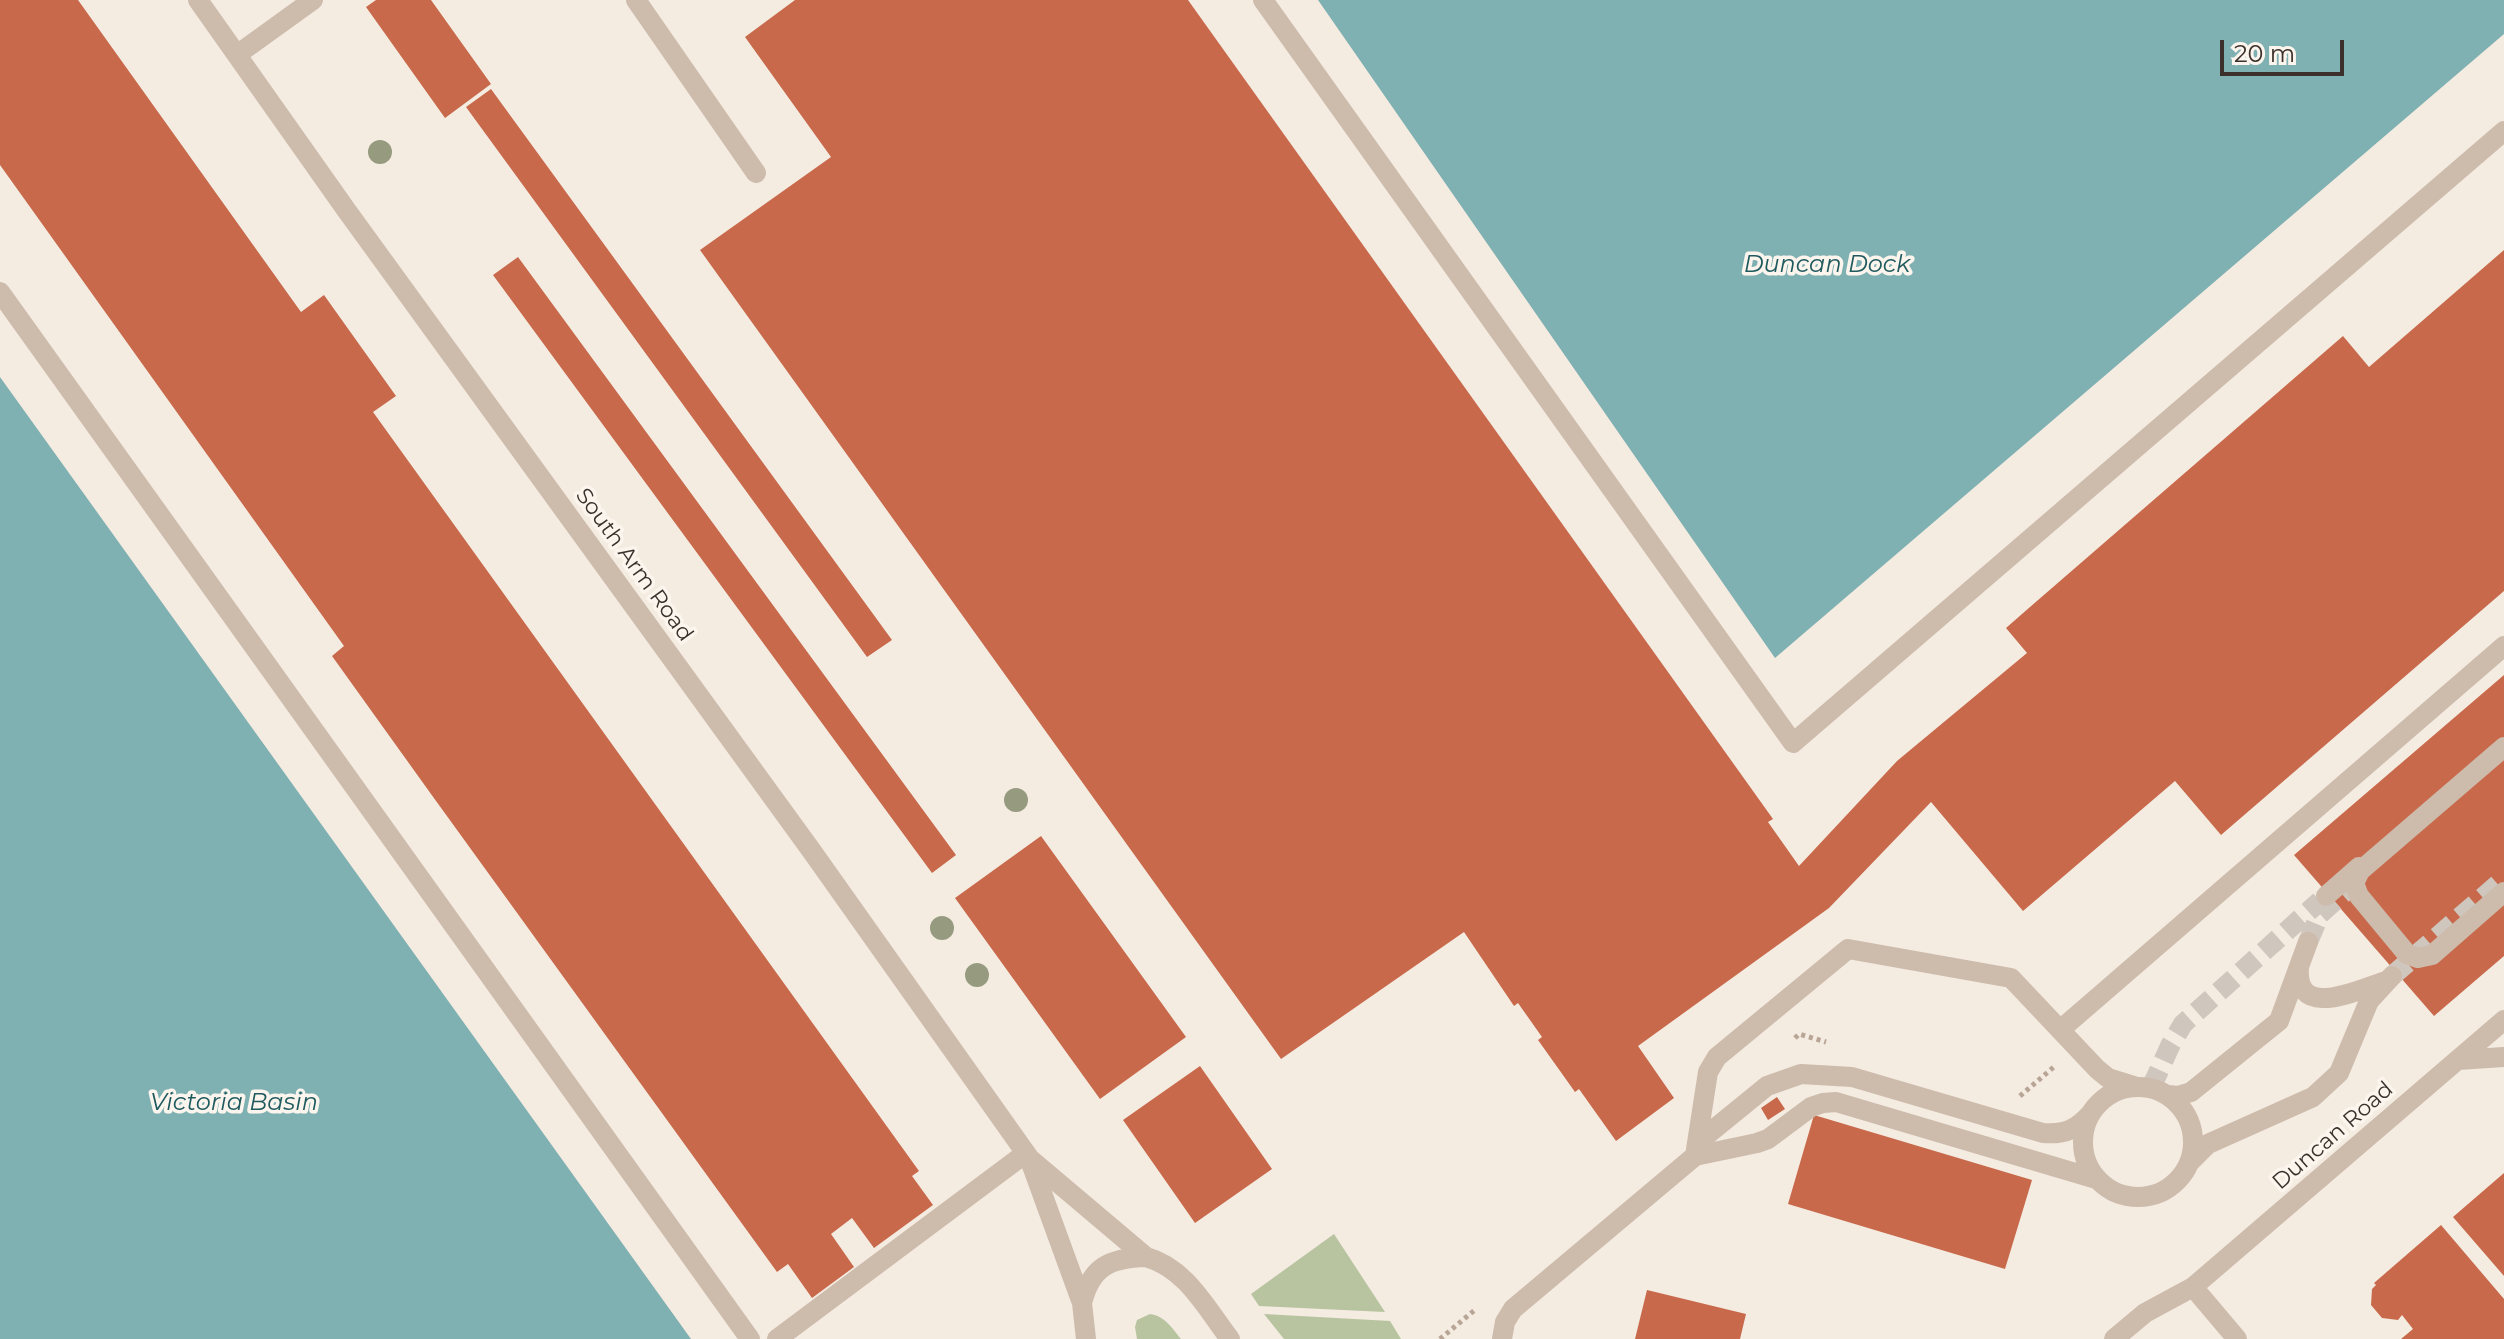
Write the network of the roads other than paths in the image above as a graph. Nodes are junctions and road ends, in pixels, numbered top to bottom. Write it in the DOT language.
graph roads {
  1 [pos="198,0"];
  2 [pos="313,0"];
  3 [pos="636,0"];
  4 [pos="1263,0"];
  5 [pos="238,54"];
  6 [pos="2504,131"];
  7 [pos="756,173"];
  8 [pos="0,292"];
  9 [pos="2504,646"];
  10 [pos="2504,744"];
  11 [pos="2504,892"];
  12 [pos="2326,896"];
  13 [pos="2308,942"];
  14 [pos="2299,966"];
  15 [pos="2504,1020"];
  16 [pos="2060,1030"];
  17 [pos="2504,1057"];
  18 [pos="2458,1060"];
  19 [pos="2134,1086"];
  20 [pos="2168,1095"];
  21 [pos="2091,1113"];
  22 [pos="1696,1150"];
  23 [pos="1028,1156"];
  24 [pos="2190,1162"];
  25 [pos="2096,1179"];
  26 [pos="1146,1257"];
  27 [pos="2193,1287"];
  28 [pos="1082,1309"];
  29 [pos="750,1339"];
  30 [pos="777,1339"];
  31 [pos="1070,1339"];
  32 [pos="1086,1339"];
  33 [pos="1230,1339"];
  34 [pos="1502,1339"];
  35 [pos="2114,1339"];
  36 [pos="2237,1339"];
  1 -- 5 [label="street, South Arm Road"];
  2 -- 5 [label="street"];
  3 -- 7 [label="street"];
  4 -- 6 [label="street"];
  5 -- 23 [label="street, South Arm Road"];
  8 -- 29 [label="street"];
  9 -- 16 [label="street"];
  10 -- 11 [label="street"];
  10 -- 12 [label="street"];
  13 -- 14 [label="street"];
  14 -- 20 [label="street"];
  14 -- 24 [label="street"];
  15 -- 18 [label="street, Duncan Road"];
  16 -- 19 [label="street"];
  16 -- 22 [label="street"];
  17 -- 18 [label="street"];
  18 -- 27 [label="street, Duncan Road"];
  19 -- 20 [label="street"];
  19 -- 21 [label="street"];
  20 -- 24 [label="street"];
  21 -- 22 [label="street"];
  21 -- 25 [label="street"];
  22 -- 25 [label="street"];
  22 -- 34 [label="street"];
  23 -- 26 [label="street, South Arm Road"];
  23 -- 28 [label="street, South Arm Road"];
  23 -- 30 [label="street"];
  24 -- 25 [label="street"];
  26 -- 28 [label="street"];
  26 -- 33 [label="street, South Arm Road"];
  27 -- 35 [label="street, Duncan Road"];
  27 -- 36 [label="street"];
  28 -- 31 [label="street"];
  28 -- 32 [label="street, South Arm Road"];
}
